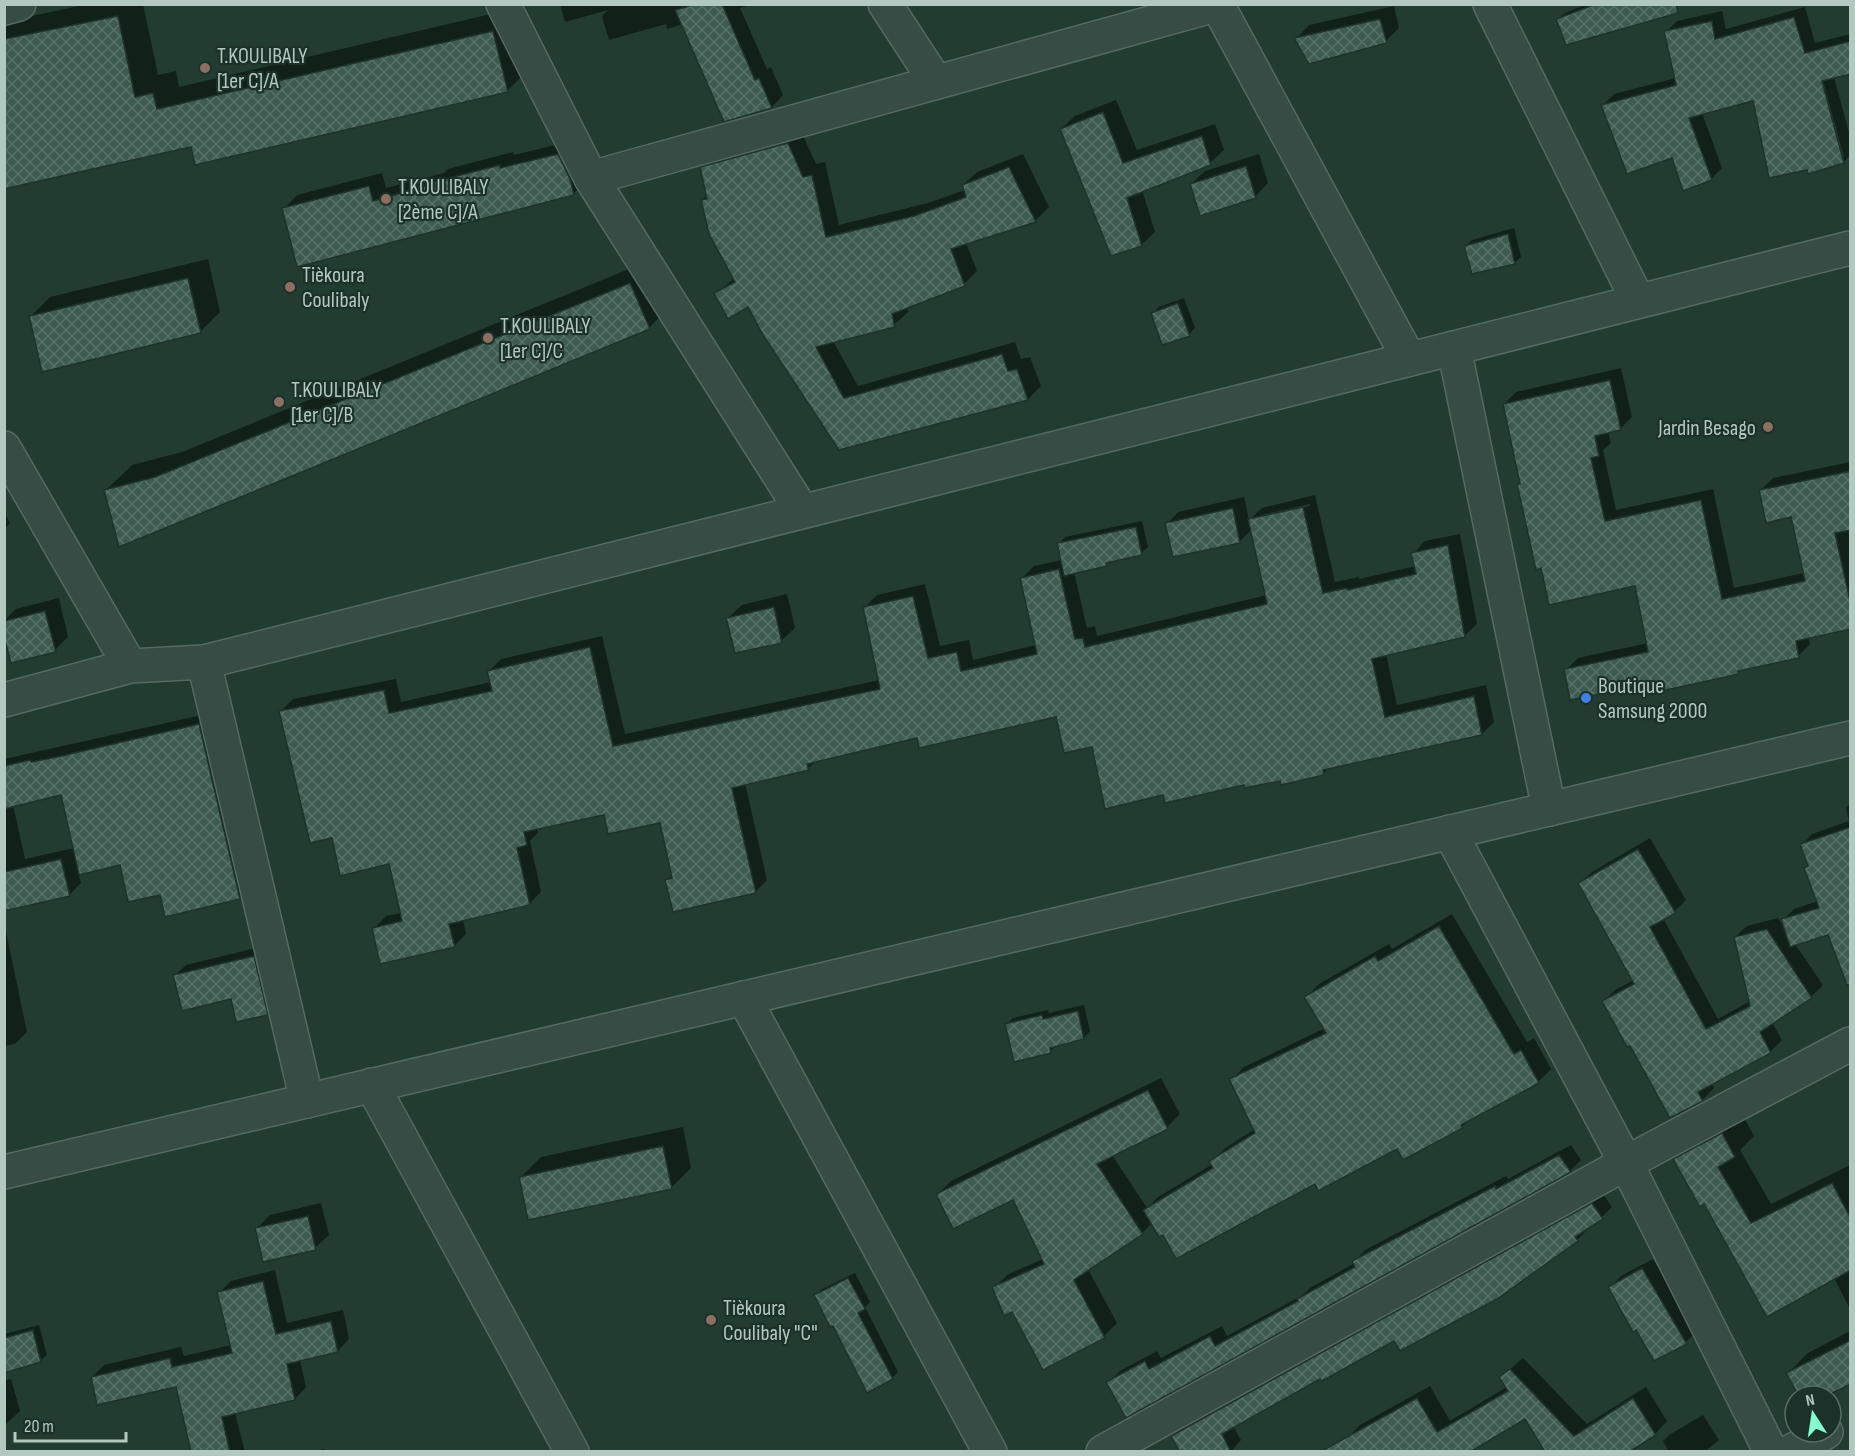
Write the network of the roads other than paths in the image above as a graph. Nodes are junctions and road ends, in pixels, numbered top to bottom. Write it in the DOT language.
graph roads {
  1 [pos="19,4"];
  2 [pos="503,4"];
  3 [pos="885,4"];
  4 [pos="1490,4"];
  5 [pos="1218,5"];
  6 [pos="4,8"];
  7 [pos="936,82"];
  8 [pos="591,178"];
  9 [pos="1851,248"];
  10 [pos="1638,302"];
  11 [pos="1454,348"];
  12 [pos="1409,359"];
  13 [pos="4,448"];
  14 [pos="802,512"];
  15 [pos="204,662"];
  16 [pos="129,666"];
  17 [pos="4,700"];
  18 [pos="1851,738"];
  19 [pos="1549,809"];
  20 [pos="1450,832"];
  21 [pos="744,998"];
  22 [pos="1851,1044"];
  23 [pos="372,1086"];
  24 [pos="307,1101"];
  25 [pos="1626,1163"];
  26 [pos="4,1172"];
  27 [pos="1804,1444"];
  28 [pos="572,1452"];
  29 [pos="990,1452"];
  30 [pos="1103,1452"];
  31 [pos="1772,1452"];
  32 [pos="1790,1452"];
  1 -- 6 [label="street"];
  2 -- 8 [label="street"];
  3 -- 7 [label="street"];
  4 -- 10 [label="street"];
  5 -- 7 [label="street"];
  5 -- 12 [label="street"];
  7 -- 8 [label="street"];
  8 -- 14 [label="street"];
  9 -- 10 [label="street"];
  10 -- 11 [label="street"];
  11 -- 12 [label="street"];
  11 -- 19 [label="street"];
  12 -- 14 [label="street"];
  13 -- 16 [label="street"];
  14 -- 15 [label="street"];
  15 -- 16 [label="street"];
  15 -- 24 [label="street"];
  16 -- 17 [label="street"];
  18 -- 19 [label="street"];
  19 -- 20 [label="street"];
  20 -- 21 [label="street"];
  20 -- 25 [label="street"];
  21 -- 23 [label="street"];
  21 -- 29 [label="street"];
  22 -- 25 [label="street"];
  23 -- 24 [label="street"];
  23 -- 28 [label="street"];
  24 -- 26 [label="street"];
  25 -- 30 [label="street"];
  25 -- 31 [label="street"];
  27 -- 32 [label="street"];
}
